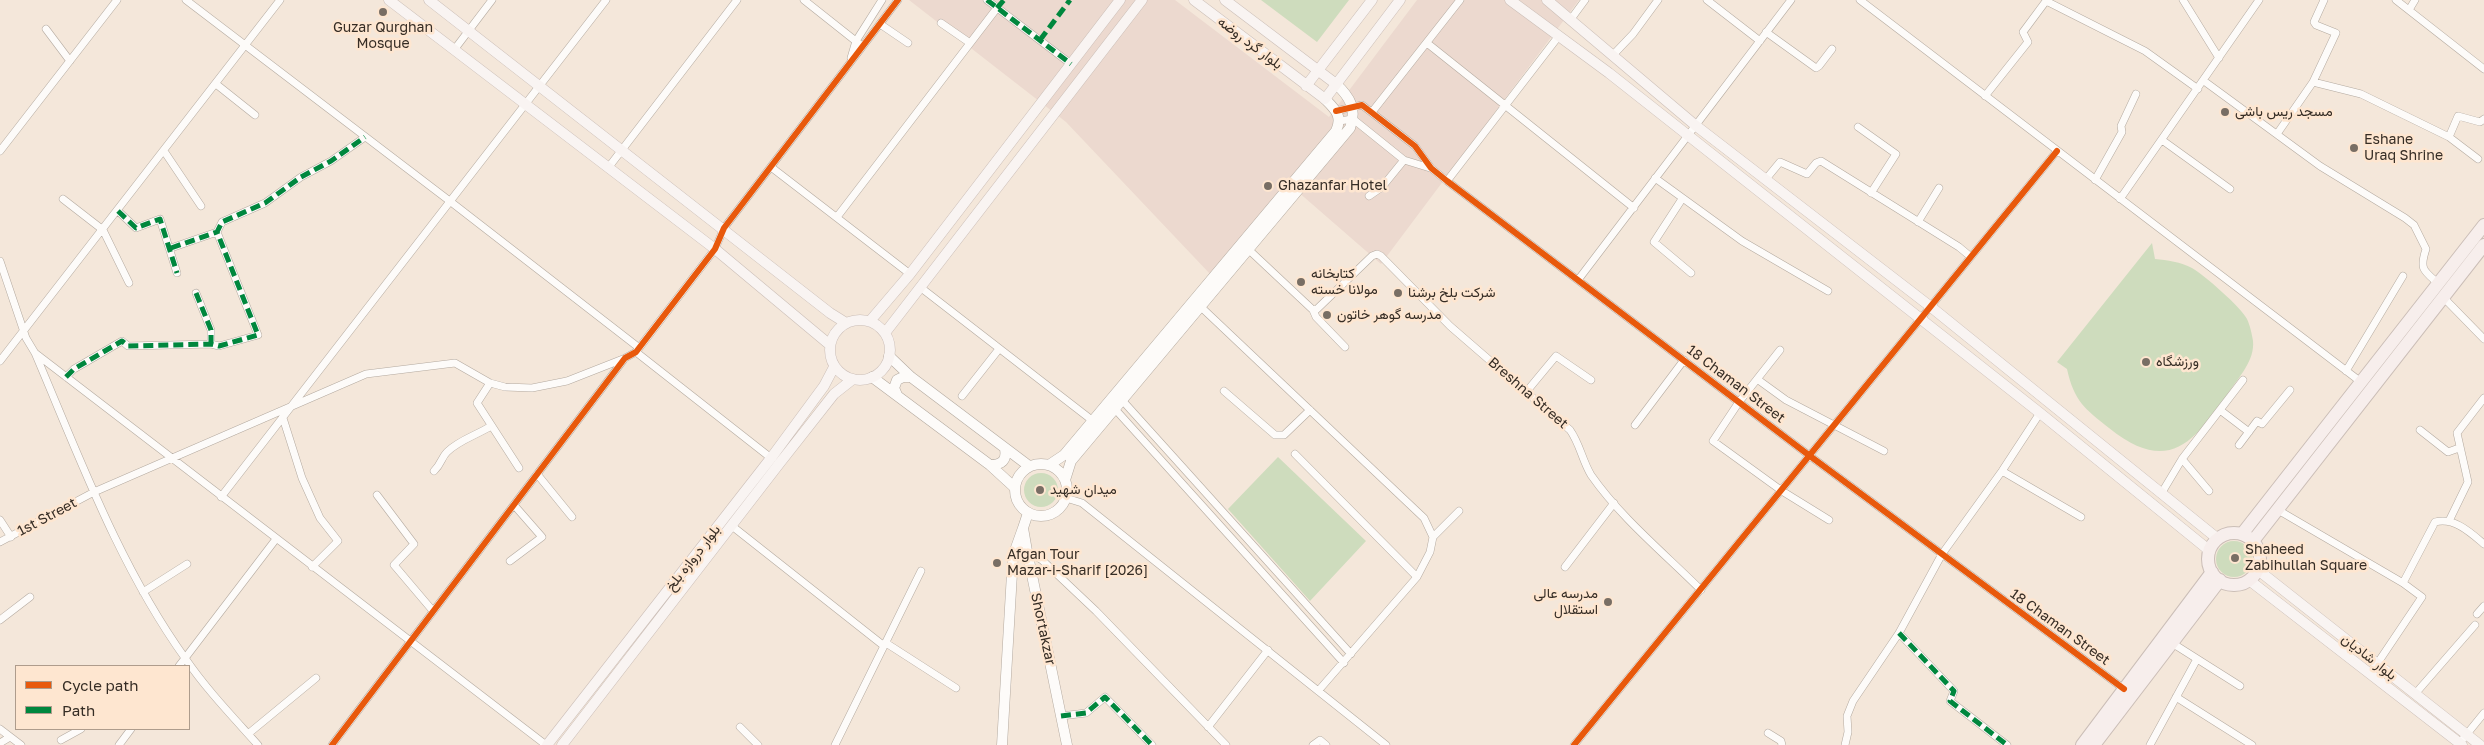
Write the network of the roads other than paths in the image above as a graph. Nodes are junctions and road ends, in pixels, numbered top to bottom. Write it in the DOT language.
graph roads {
  1 [pos="117,0"];
  2 [pos="186,0"];
  3 [pos="280,0"];
  4 [pos="389,0"];
  5 [pos="429,0"];
  6 [pos="492,0"];
  7 [pos="606,0"];
  8 [pos="737,0"];
  9 [pos="804,0"];
  10 [pos="882,0"];
  11 [pos="898,0"];
  12 [pos="987,0"];
  13 [pos="1120,0"];
  14 [pos="1142,0"];
  15 [pos="1194,0"];
  16 [pos="1225,0"];
  17 [pos="1372,0"];
  18 [pos="1400,0"];
  19 [pos="1460,0"];
  20 [pos="1510,0"];
  21 [pos="1546,0"];
  22 [pos="1585,0"];
  23 [pos="1658,0"];
  24 [pos="1706,0"];
  25 [pos="1790,0"];
  26 [pos="1860,0"];
  27 [pos="2183,0"];
  28 [pos="2259,0"];
  29 [pos="2324,0"];
  30 [pos="2396,0"];
  31 [pos="2416,0"];
  32 [pos="997,8"];
  33 [pos="2409,10"];
  34 [pos="1571,19"];
  35 [pos="942,23"];
  36 [pos="880,24"];
  37 [pos="46,29"];
  38 [pos="469,30"];
  39 [pos="1766,32"];
  40 [pos="1558,37"];
  41 [pos="1760,41"];
  42 [pos="859,43"];
  43 [pos="908,43"];
  44 [pos="970,43"];
  45 [pos="1427,44"];
  46 [pos="245,46"];
  47 [pos="1832,49"];
  48 [pos="454,50"];
  49 [pos="1613,55"];
  50 [pos="2218,58"];
  51 [pos="70,61"];
  52 [pos="1071,64"];
  53 [pos="2484,69"];
  54 [pos="1318,71"];
  55 [pos="2204,80"];
  56 [pos="2313,82"];
  57 [pos="216,84"];
  58 [pos="1336,84"];
  59 [pos="540,86"];
  60 [pos="1306,86"];
  61 [pos="2198,89"];
  62 [pos="2136,94"];
  63 [pos="1986,96"];
  64 [pos="1324,99"];
  65 [pos="526,105"];
  66 [pos="1505,106"];
  67 [pos="1353,107"];
  68 [pos="1372,112"];
  69 [pos="255,115"];
  70 [pos="1338,116"];
  71 [pos="1353,120"];
  72 [pos="2484,120"];
  73 [pos="1695,124"];
  74 [pos="1858,127"];
  75 [pos="2277,134"];
  76 [pos="1687,135"];
  77 [pos="365,137"];
  78 [pos="2450,137"];
  79 [pos="2162,140"];
  80 [pos="622,149"];
  81 [pos="0,151"];
  82 [pos="164,151"];
  83 [pos="2057,151"];
  84 [pos="2478,159"];
  85 [pos="1404,160"];
  86 [pos="771,166"];
  87 [pos="608,168"];
  88 [pos="1430,168"];
  89 [pos="1655,178"];
  90 [pos="1766,179"];
  91 [pos="2096,180"];
  92 [pos="1447,181"];
  93 [pos="1939,188"];
  94 [pos="2230,189"];
  95 [pos="1871,194"];
  96 [pos="1369,196"];
  97 [pos="63,199"];
  98 [pos="2120,199"];
  99 [pos="1682,200"];
  100 [pos="451,202"];
  101 [pos="201,206"];
  102 [pos="1634,208"];
  103 [pos="118,211"];
  104 [pos="837,217"];
  105 [pos="1918,222"];
  106 [pos="2484,225"];
  107 [pos="724,228"];
  108 [pos="103,230"];
  109 [pos="217,232"];
  110 [pos="2484,245"];
  111 [pos="171,248"];
  112 [pos="1248,248"];
  113 [pos="715,249"];
  114 [pos="1971,257"];
  115 [pos="0,261"];
  116 [pos="1690,272"];
  117 [pos="177,273"];
  118 [pos="910,274"];
  119 [pos="2403,276"];
  120 [pos="1578,280"];
  121 [pos="2439,283"];
  122 [pos="129,284"];
  123 [pos="920,287"];
  124 [pos="1828,290"];
  125 [pos="196,293"];
  126 [pos="2443,297"];
  127 [pos="1201,307"];
  128 [pos="1931,307"];
  129 [pos="1313,310"];
  130 [pos="1921,320"];
  131 [pos="870,321"];
  132 [pos="846,322"];
  133 [pos="24,330"];
  134 [pos="885,333"];
  135 [pos="2484,340"];
  136 [pos="212,344"];
  137 [pos="830,346"];
  138 [pos="1345,347"];
  139 [pos="999,348"];
  140 [pos="637,350"];
  141 [pos="1780,350"];
  142 [pos="35,353"];
  143 [pos="889,356"];
  144 [pos="625,358"];
  145 [pos="1684,360"];
  146 [pos="0,361"];
  147 [pos="834,367"];
  148 [pos="2346,371"];
  149 [pos="66,377"];
  150 [pos="872,377"];
  151 [pos="911,377"];
  152 [pos="1757,378"];
  153 [pos="853,379"];
  154 [pos="1591,380"];
  155 [pos="2243,380"];
  156 [pos="2361,382"];
  157 [pos="490,383"];
  158 [pos="2290,390"];
  159 [pos="1224,391"];
  160 [pos="1527,391"];
  161 [pos="897,395"];
  162 [pos="962,396"];
  163 [pos="2484,398"];
  164 [pos="1122,400"];
  165 [pos="1739,402"];
  166 [pos="293,405"];
  167 [pos="1115,409"];
  168 [pos="1310,410"];
  169 [pos="2220,410"];
  170 [pos="2040,413"];
  171 [pos="283,418"];
  172 [pos="1093,421"];
  173 [pos="1836,424"];
  174 [pos="1635,425"];
  175 [pos="491,426"];
  176 [pos="2420,430"];
  177 [pos="2248,432"];
  178 [pos="2239,445"];
  179 [pos="2459,448"];
  180 [pos="1005,449"];
  181 [pos="1884,451"];
  182 [pos="1295,454"];
  183 [pos="1810,456"];
  184 [pos="771,458"];
  185 [pos="173,459"];
  186 [pos="2182,459"];
  187 [pos="990,465"];
  188 [pos="1049,465"];
  189 [pos="1030,466"];
  190 [pos="519,468"];
  191 [pos="434,471"];
  192 [pos="2002,471"];
  193 [pos="537,474"];
  194 [pos="1064,480"];
  195 [pos="1014,487"];
  196 [pos="1782,491"];
  197 [pos="2209,491"];
  198 [pos="94,492"];
  199 [pos="2160,494"];
  200 [pos="221,496"];
  201 [pos="377,496"];
  202 [pos="1066,498"];
  203 [pos="1614,503"];
  204 [pos="514,504"];
  205 [pos="2278,510"];
  206 [pos="1459,511"];
  207 [pos="1028,513"];
  208 [pos="572,517"];
  209 [pos="2081,517"];
  210 [pos="0,520"];
  211 [pos="1829,520"];
  212 [pos="2449,521"];
  213 [pos="732,526"];
  214 [pos="1024,528"];
  215 [pos="11,537"];
  216 [pos="1433,537"];
  217 [pos="2248,537"];
  218 [pos="276,539"];
  219 [pos="2218,539"];
  220 [pos="0,542"];
  221 [pos="2484,544"];
  222 [pos="1027,551"];
  223 [pos="2210,551"];
  224 [pos="1942,554"];
  225 [pos="510,561"];
  226 [pos="188,564"];
  227 [pos="312,567"];
  228 [pos="1565,567"];
  229 [pos="921,571"];
  230 [pos="2253,575"];
  231 [pos="2216,576"];
  232 [pos="1417,577"];
  233 [pos="2403,583"];
  234 [pos="1701,590"];
  235 [pos="143,592"];
  236 [pos="30,597"];
  237 [pos="2484,606"];
  238 [pos="433,611"];
  239 [pos="2477,614"];
  240 [pos="0,620"];
  241 [pos="2475,625"];
  242 [pos="1899,633"];
  243 [pos="410,642"];
  244 [pos="2172,643"];
  245 [pos="885,644"];
  246 [pos="1268,650"];
  247 [pos="1351,654"];
  248 [pos="185,659"];
  249 [pos="2198,659"];
  250 [pos="1344,663"];
  251 [pos="2377,664"];
  252 [pos="180,665"];
  253 [pos="316,678"];
  254 [pos="2240,686"];
  255 [pos="956,688"];
  256 [pos="2124,689"];
  257 [pos="1318,690"];
  258 [pos="2416,694"];
  259 [pos="2176,697"];
  260 [pos="2484,713"];
  261 [pos="1061,716"];
  262 [pos="740,727"];
  263 [pos="1208,727"];
  264 [pos="0,729"];
  265 [pos="79,730"];
  266 [pos="130,730"];
  267 [pos="1768,733"];
  268 [pos="248,734"];
  269 [pos="2466,734"];
  270 [pos="10,737"];
  271 [pos="61,740"];
  272 [pos="0,743"];
  273 [pos="2460,744"];
  274 [pos="21,745"];
  275 [pos="119,745"];
  276 [pos="258,745"];
  277 [pos="332,745"];
  278 [pos="546,745"];
  279 [pos="562,745"];
  280 [pos="758,745"];
  281 [pos="835,745"];
  282 [pos="1002,745"];
  283 [pos="1067,745"];
  284 [pos="1152,745"];
  285 [pos="1226,745"];
  286 [pos="1313,745"];
  287 [pos="1326,745"];
  288 [pos="1386,745"];
  289 [pos="1574,745"];
  290 [pos="1782,745"];
  291 [pos="1844,745"];
  292 [pos="2007,745"];
  293 [pos="2082,745"];
  294 [pos="2094,745"];
  295 [pos="2150,745"];
  296 [pos="2252,745"];
  297 [pos="2480,745"];
  1 -- 51 [label="street"];
  2 -- 46 [label="street"];
  3 -- 46 [label="street"];
  4 -- 48 [label="main road"];
  5 -- 38 [label="main road"];
  6 -- 38 [label="street"];
  7 -- 59 [label="street"];
  8 -- 80 [label="street"];
  9 -- 42 [label="street"];
  10 -- 42 [label="street"];
  11 -- 36 [label="street"];
  12 -- 32 [label="street"];
  13 -- 52 [label="main road"];
  14 -- 123 [label="main road"];
  15 -- 60 [label="main road, بلوار گرد روضه"];
  16 -- 54 [label="main road, بلوار گرد روضه"];
  17 -- 54 [label="main road"];
  18 -- 58 [label="main road"];
  19 -- 45 [label="street"];
  20 -- 40 [label="main road"];
  21 -- 34 [label="main road"];
  22 -- 34 [label="street"];
  23 -- 49 [label="street"];
  24 -- 41 [label="street"];
  25 -- 39 [label="street"];
  26 -- 63 [label="street"];
  27 -- 50 [label="street"];
  28 -- 50 [label="street"];
  29 -- 56 [label="street"];
  30 -- 33 [label="street"];
  31 -- 33 [label="street"];
  32 -- 44 [label="street"];
  32 -- 52 [label="street"];
  33 -- 53 [label="street"];
  34 -- 49 [label="main road"];
  35 -- 44 [label="street"];
  36 -- 42 [label="street"];
  36 -- 43 [label="street"];
  37 -- 51 [label="street"];
  38 -- 48 [label="street"];
  38 -- 59 [label="main road"];
  39 -- 41 [label="street"];
  39 -- 47 [label="street"];
  40 -- 66 [label="street"];
  40 -- 76 [label="main road"];
  41 -- 73 [label="street"];
  42 -- 86 [label="street"];
  44 -- 104 [label="street"];
  45 -- 66 [label="street"];
  45 -- 68 [label="street"];
  46 -- 57 [label="street"];
  46 -- 77 [label="street"];
  48 -- 65 [label="main road"];
  49 -- 73 [label="main road"];
  50 -- 55 [label="street"];
  51 -- 81 [label="street"];
  52 -- 118 [label="main road"];
  54 -- 58 [label="main road, بلوار گرد روضه"];
  54 -- 60 [label="main road"];
  55 -- 61 [label="street"];
  55 -- 75 [label="street"];
  56 -- 75 [label="street"];
  56 -- 78 [label="street"];
  57 -- 69 [label="street"];
  57 -- 82 [label="street"];
  58 -- 64 [label="main road"];
  58 -- 67 [label="street"];
  59 -- 65 [label="street"];
  59 -- 80 [label="main road"];
  60 -- 64 [label="main road, بلوار گرد روضه"];
  61 -- 63 [label="street"];
  61 -- 79 [label="street"];
  62 -- 91 [label="street"];
  63 -- 83 [label="street"];
  64 -- 70 [label="street"];
  65 -- 87 [label="main road"];
  65 -- 100 [label="street"];
  66 -- 92 [label="street"];
  66 -- 102 [label="street"];
  67 -- 68 [label="street, 18 Chaman Street"];
  67 -- 70 [label="street, 18 Chaman Street"];
  67 -- 71 [label="street"];
  68 -- 88 [label="street, 18 Chaman Street"];
  70 -- 71 [label="street"];
  70 -- 172 [label="street"];
  71 -- 85 [label="street, 18 Chaman Street"];
  71 -- 112 [label="street"];
  72 -- 78 [label="street"];
  73 -- 76 [label="street"];
  73 -- 90 [label="main road"];
  74 -- 95 [label="street"];
  75 -- 121 [label="street"];
  76 -- 89 [label="street"];
  76 -- 130 [label="main road"];
  77 -- 100 [label="street"];
  77 -- 109 [label="street"];
  78 -- 84 [label="street"];
  79 -- 94 [label="street"];
  79 -- 98 [label="street"];
  80 -- 87 [label="street"];
  80 -- 107 [label="main road"];
  82 -- 101 [label="street"];
  82 -- 103 [label="street"];
  83 -- 91 [label="street"];
  83 -- 114 [label="street"];
  85 -- 88 [label="street, 18 Chaman Street"];
  85 -- 96 [label="street"];
  86 -- 104 [label="street"];
  86 -- 107 [label="street"];
  87 -- 113 [label="main road"];
  88 -- 92 [label="street, 18 Chaman Street"];
  89 -- 99 [label="street"];
  89 -- 102 [label="street"];
  90 -- 95 [label="street"];
  90 -- 128 [label="main road"];
  91 -- 98 [label="street"];
  92 -- 120 [label="street, 18 Chaman Street"];
  93 -- 105 [label="street"];
  95 -- 105 [label="street"];
  97 -- 108 [label="street"];
  98 -- 148 [label="street"];
  99 -- 116 [label="street"];
  99 -- 124 [label="street"];
  100 -- 140 [label="street"];
  100 -- 166 [label="street"];
  102 -- 120 [label="street"];
  103 -- 108 [label="street"];
  103 -- 111 [label="street"];
  104 -- 118 [label="street"];
  105 -- 114 [label="street"];
  106 -- 121 [label="highway"];
  107 -- 113 [label="street"];
  107 -- 132 [label="main road"];
  108 -- 122 [label="street"];
  108 -- 133 [label="street"];
  109 -- 111 [label="street"];
  109 -- 136 [label="street"];
  110 -- 126 [label="highway"];
  111 -- 117 [label="street"];
  112 -- 127 [label="street"];
  112 -- 129 [label="street"];
  113 -- 137 [label="main road"];
  113 -- 140 [label="street"];
  114 -- 128 [label="street"];
  115 -- 133 [label="street"];
  118 -- 131 [label="main road"];
  119 -- 148 [label="street"];
  120 -- 145 [label="street, 18 Chaman Street"];
  121 -- 126 [label="street"];
  121 -- 156 [label="highway"];
  123 -- 134 [label="main road"];
  123 -- 139 [label="street"];
  125 -- 136 [label="street"];
  126 -- 135 [label="street"];
  126 -- 205 [label="highway"];
  127 -- 164 [label="street"];
  127 -- 168 [label="street"];
  128 -- 130 [label="street"];
  128 -- 199 [label="main road"];
  129 -- 138 [label="street"];
  129 -- 160 [label="street, Breshna Street"];
  130 -- 170 [label="main road"];
  130 -- 173 [label="street"];
  131 -- 132 [label="main road"];
  131 -- 134 [label="main road"];
  132 -- 137 [label="main road"];
  133 -- 142 [label="street"];
  133 -- 146 [label="street"];
  134 -- 143 [label="main road"];
  136 -- 149 [label="street"];
  137 -- 147 [label="main road"];
  139 -- 162 [label="street"];
  139 -- 172 [label="street"];
  140 -- 144 [label="street, 1st Street"];
  140 -- 184 [label="street"];
  141 -- 152 [label="street"];
  142 -- 149 [label="street"];
  142 -- 198 [label="street"];
  143 -- 150 [label="main road"];
  143 -- 151 [label="street"];
  144 -- 157 [label="street, 1st Street"];
  144 -- 193 [label="street"];
  145 -- 165 [label="street, 18 Chaman Street"];
  145 -- 174 [label="street"];
  147 -- 153 [label="main road"];
  147 -- 184 [label="main road, بلوار دروازه بلخ"];
  148 -- 156 [label="street"];
  149 -- 185 [label="street"];
  150 -- 153 [label="main road"];
  150 -- 161 [label="street"];
  151 -- 161 [label="street"];
  151 -- 180 [label="street"];
  152 -- 165 [label="street"];
  152 -- 173 [label="street"];
  153 -- 213 [label="main road, بلوار دروازه بلخ"];
  154 -- 160 [label="street"];
  155 -- 169 [label="street"];
  156 -- 217 [label="highway"];
  157 -- 166 [label="street, 1st Street"];
  157 -- 175 [label="street"];
  158 -- 177 [label="street"];
  159 -- 168 [label="street"];
  160 -- 203 [label="street, Breshna Street"];
  161 -- 187 [label="street"];
  163 -- 179 [label="street"];
  164 -- 167 [label="street"];
  164 -- 247 [label="street"];
  165 -- 183 [label="street, 18 Chaman Street"];
  165 -- 196 [label="street"];
  166 -- 171 [label="street"];
  166 -- 185 [label="street, 1st Street"];
  167 -- 194 [label="street"];
  167 -- 250 [label="street"];
  168 -- 216 [label="street"];
  169 -- 177 [label="street"];
  169 -- 186 [label="street"];
  170 -- 192 [label="street"];
  170 -- 223 [label="main road"];
  171 -- 200 [label="street"];
  171 -- 227 [label="street"];
  172 -- 188 [label="street"];
  173 -- 181 [label="street"];
  173 -- 183 [label="street"];
  175 -- 190 [label="street"];
  175 -- 191 [label="street"];
  176 -- 179 [label="street"];
  177 -- 178 [label="street"];
  179 -- 212 [label="street"];
  180 -- 187 [label="street"];
  180 -- 189 [label="street"];
  182 -- 232 [label="street"];
  183 -- 196 [label="street"];
  183 -- 224 [label="street, 18 Chaman Street"];
  184 -- 278 [label="main road, بلوار دروازه بلخ"];
  185 -- 198 [label="street, 1st Street"];
  185 -- 200 [label="street"];
  186 -- 197 [label="street"];
  186 -- 199 [label="street"];
  187 -- 195 [label="street"];
  188 -- 189 [label="street"];
  188 -- 194 [label="street"];
  189 -- 195 [label="street"];
  192 -- 209 [label="street"];
  192 -- 224 [label="street"];
  193 -- 204 [label="street"];
  193 -- 208 [label="street"];
  194 -- 202 [label="street"];
  195 -- 207 [label="street"];
  196 -- 211 [label="street"];
  196 -- 234 [label="street"];
  198 -- 215 [label="street, 1st Street"];
  198 -- 235 [label="street"];
  199 -- 219 [label="main road"];
  200 -- 218 [label="street"];
  201 -- 238 [label="street"];
  202 -- 207 [label="street"];
  202 -- 246 [label="street"];
  203 -- 228 [label="street"];
  203 -- 234 [label="street, Breshna Street"];
  204 -- 225 [label="street"];
  204 -- 238 [label="street"];
  205 -- 217 [label="highway"];
  205 -- 233 [label="street"];
  206 -- 216 [label="street"];
  207 -- 214 [label="street, Shortakzar"];
  210 -- 215 [label="street"];
  212 -- 221 [label="street"];
  212 -- 233 [label="street"];
  213 -- 245 [label="street"];
  213 -- 279 [label="main road, بلوار دروازه بلخ"];
  214 -- 222 [label="street, Shortakzar"];
  214 -- 282 [label="street"];
  215 -- 220 [label="street, 1st Street"];
  216 -- 232 [label="street"];
  217 -- 219 [label="highway"];
  217 -- 230 [label="highway"];
  218 -- 227 [label="street"];
  218 -- 248 [label="street"];
  219 -- 223 [label="highway"];
  222 -- 261 [label="street, Shortakzar"];
  222 -- 263 [label="street"];
  223 -- 231 [label="highway"];
  224 -- 242 [label="street"];
  224 -- 256 [label="street, 18 Chaman Street"];
  226 -- 235 [label="street"];
  227 -- 243 [label="street"];
  229 -- 245 [label="street"];
  230 -- 231 [label="highway"];
  230 -- 251 [label="main road, بلوار شادیان"];
  230 -- 273 [label="main road, بلوار شادیان"];
  231 -- 244 [label="highway"];
  231 -- 256 [label="highway"];
  232 -- 247 [label="street"];
  233 -- 251 [label="street"];
  234 -- 289 [label="street"];
  235 -- 248 [label="street"];
  236 -- 240 [label="street"];
  237 -- 239 [label="street"];
  238 -- 243 [label="street"];
  241 -- 258 [label="street"];
  242 -- 291 [label="street"];
  242 -- 292 [label="street"];
  243 -- 277 [label="street"];
  243 -- 278 [label="street"];
  244 -- 249 [label="street"];
  244 -- 294 [label="highway"];
  245 -- 255 [label="street"];
  245 -- 281 [label="street"];
  246 -- 257 [label="street"];
  246 -- 263 [label="street"];
  247 -- 250 [label="street"];
  248 -- 252 [label="street"];
  248 -- 268 [label="street"];
  249 -- 254 [label="street"];
  249 -- 259 [label="street"];
  250 -- 257 [label="street"];
  251 -- 258 [label="main road, بلوار شادیان"];
  253 -- 268 [label="street"];
  256 -- 293 [label="highway"];
  257 -- 288 [label="street"];
  258 -- 269 [label="main road, بلوار شادیان"];
  259 -- 295 [label="street"];
  259 -- 296 [label="street"];
  260 -- 269 [label="street"];
  261 -- 283 [label="street, Shortakzar"];
  261 -- 284 [label="street"];
  262 -- 280 [label="street"];
  263 -- 285 [label="street"];
  264 -- 270 [label="street"];
  265 -- 271 [label="street"];
  266 -- 275 [label="street"];
  267 -- 290 [label="street"];
  268 -- 276 [label="street"];
  269 -- 273 [label="street"];
  269 -- 297 [label="main road, بلوار شادیان"];
  270 -- 272 [label="street"];
  270 -- 274 [label="street"];
  286 -- 287 [label="street"];
}
